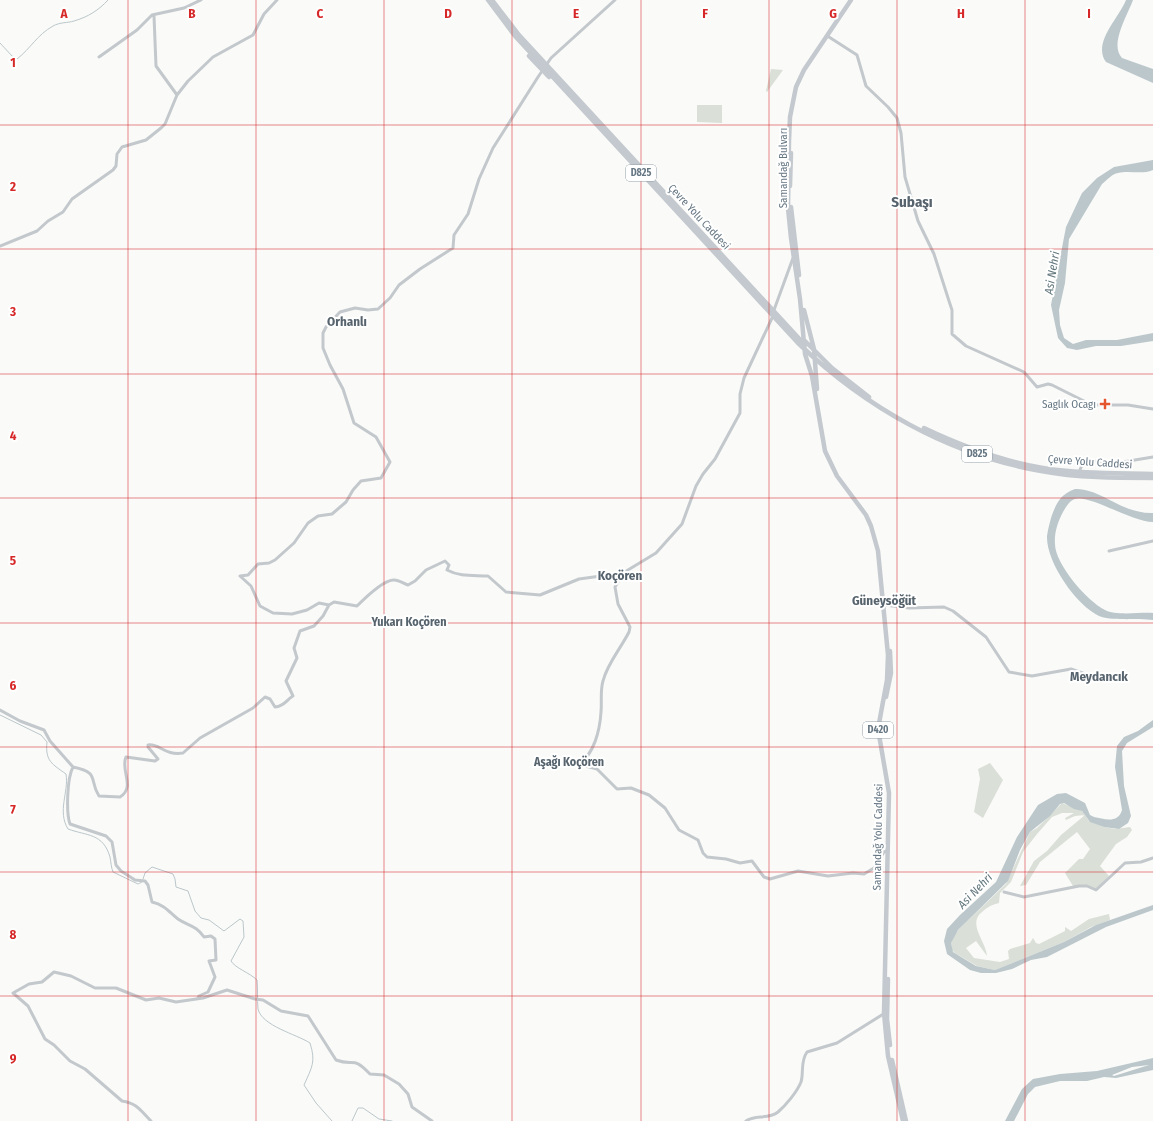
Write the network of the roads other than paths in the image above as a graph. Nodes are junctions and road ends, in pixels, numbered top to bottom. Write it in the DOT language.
graph roads {
  1 [pos="201,0"];
  2 [pos="277,0"];
  3 [pos="488,0"];
  4 [pos="492,0"];
  5 [pos="615,0"];
  6 [pos="852,0"];
  7 [pos="496,9"];
  8 [pos="154,16"];
  9 [pos="829,37"];
  10 [pos="99,57"];
  11 [pos="547,63"];
  12 [pos="542,70"];
  13 [pos="177,95"];
  14 [pos="586,114"];
  15 [pos="594,117"];
  16 [pos="0,246"];
  17 [pos="793,258"];
  18 [pos="753,292"];
  19 [pos="774,310"];
  20 [pos="772,318"];
  21 [pos="810,336"];
  22 [pos="805,341"];
  23 [pos="810,345"];
  24 [pos="805,347"];
  25 [pos="814,349"];
  26 [pos="805,354"];
  27 [pos="814,357"];
  28 [pos="823,366"];
  29 [pos="816,375"];
  30 [pos="868,399"];
  31 [pos="1153,409"];
  32 [pos="1153,457"];
  33 [pos="1079,472"];
  34 [pos="1153,474"];
  35 [pos="1153,478"];
  36 [pos="1153,541"];
  37 [pos="1108,551"];
  38 [pos="623,573"];
  39 [pos="329,605"];
  40 [pos="885,605"];
  41 [pos="1100,676"];
  42 [pos="0,710"];
  43 [pos="73,767"];
  44 [pos="887,851"];
  45 [pos="1153,858"];
  46 [pos="1004,892"];
  47 [pos="198,998"];
  48 [pos="886,1013"];
  49 [pos="151,1121"];
  50 [pos="432,1121"];
  51 [pos="746,1121"];
  52 [pos="903,1121"];
  53 [pos="906,1121"];
  1 -- 8 [label="street"];
  2 -- 13 [label="street"];
  3 -- 7 [label="highway, Çevre Yolu Caddesi / D825"];
  4 -- 7 [label="highway, Çevre Yolu Caddesi / D825"];
  5 -- 11 [label="street"];
  6 -- 9 [label="highway, Samandağ Bulvarı"];
  6 -- 17 [label="highway, Samandağ Bulvarı"];
  7 -- 11 [label="highway"];
  7 -- 12 [label="highway"];
  7 -- 14 [label="highway, Çevre Yolu Caddesi / D825"];
  7 -- 15 [label="highway, Çevre Yolu Caddesi / D825"];
  8 -- 10 [label="street"];
  8 -- 13 [label="street"];
  9 -- 21 [label="highway, Samandağ Bulvarı"];
  9 -- 31 [label="street"];
  11 -- 12 [label="street"];
  11 -- 15 [label="highway"];
  12 -- 14 [label="highway"];
  12 -- 39 [label="street"];
  13 -- 16 [label="street"];
  14 -- 18 [label="highway, Çevre Yolu Caddesi / D825"];
  15 -- 18 [label="highway, Çevre Yolu Caddesi / D825"];
  17 -- 19 [label="street"];
  17 -- 22 [label="highway, Samandağ Bulvarı"];
  18 -- 19 [label="highway"];
  18 -- 20 [label="highway"];
  18 -- 28 [label="highway, Çevre Yolu Caddesi / D825"];
  19 -- 22 [label="highway"];
  20 -- 26 [label="highway"];
  20 -- 38 [label="street"];
  21 -- 25 [label="highway, Samandağ Bulvarı"];
  21 -- 27 [label="highway"];
  22 -- 23 [label="highway"];
  22 -- 24 [label="highway, Samandağ Bulvarı"];
  23 -- 24 [label="highway"];
  23 -- 25 [label="highway"];
  24 -- 26 [label="highway, D420"];
  25 -- 27 [label="highway, D420"];
  26 -- 27 [label="highway"];
  26 -- 44 [label="highway, Samandağ Yolu Caddesi / D420"];
  27 -- 28 [label="highway"];
  27 -- 29 [label="highway, Samandağ Yolu Caddesi / D420"];
  27 -- 30 [label="highway"];
  28 -- 29 [label="highway"];
  28 -- 30 [label="highway, Çevre Yolu Caddesi / D825"];
  29 -- 40 [label="highway, Samandağ Yolu Caddesi / D420"];
  30 -- 33 [label="highway, Çevre Yolu Caddesi / D825"];
  30 -- 35 [label="highway, Çevre Yolu Caddesi / D825"];
  32 -- 33 [label="street"];
  33 -- 34 [label="highway, Çevre Yolu Caddesi / D825"];
  36 -- 37 [label="street"];
  38 -- 39 [label="street"];
  38 -- 44 [label="street"];
  39 -- 43 [label="street"];
  40 -- 41 [label="street"];
  40 -- 48 [label="highway, Samandağ Yolu Caddesi / D420"];
  42 -- 43 [label="street"];
  43 -- 47 [label="street"];
  44 -- 48 [label="highway, Samandağ Yolu Caddesi / D420"];
  45 -- 46 [label="street"];
  47 -- 49 [label="street"];
  47 -- 50 [label="street"];
  48 -- 51 [label="street"];
  48 -- 52 [label="highway, Samandağ Yolu Caddesi / D420"];
  48 -- 53 [label="highway, Samandağ Yolu Caddesi / D420"];
}
